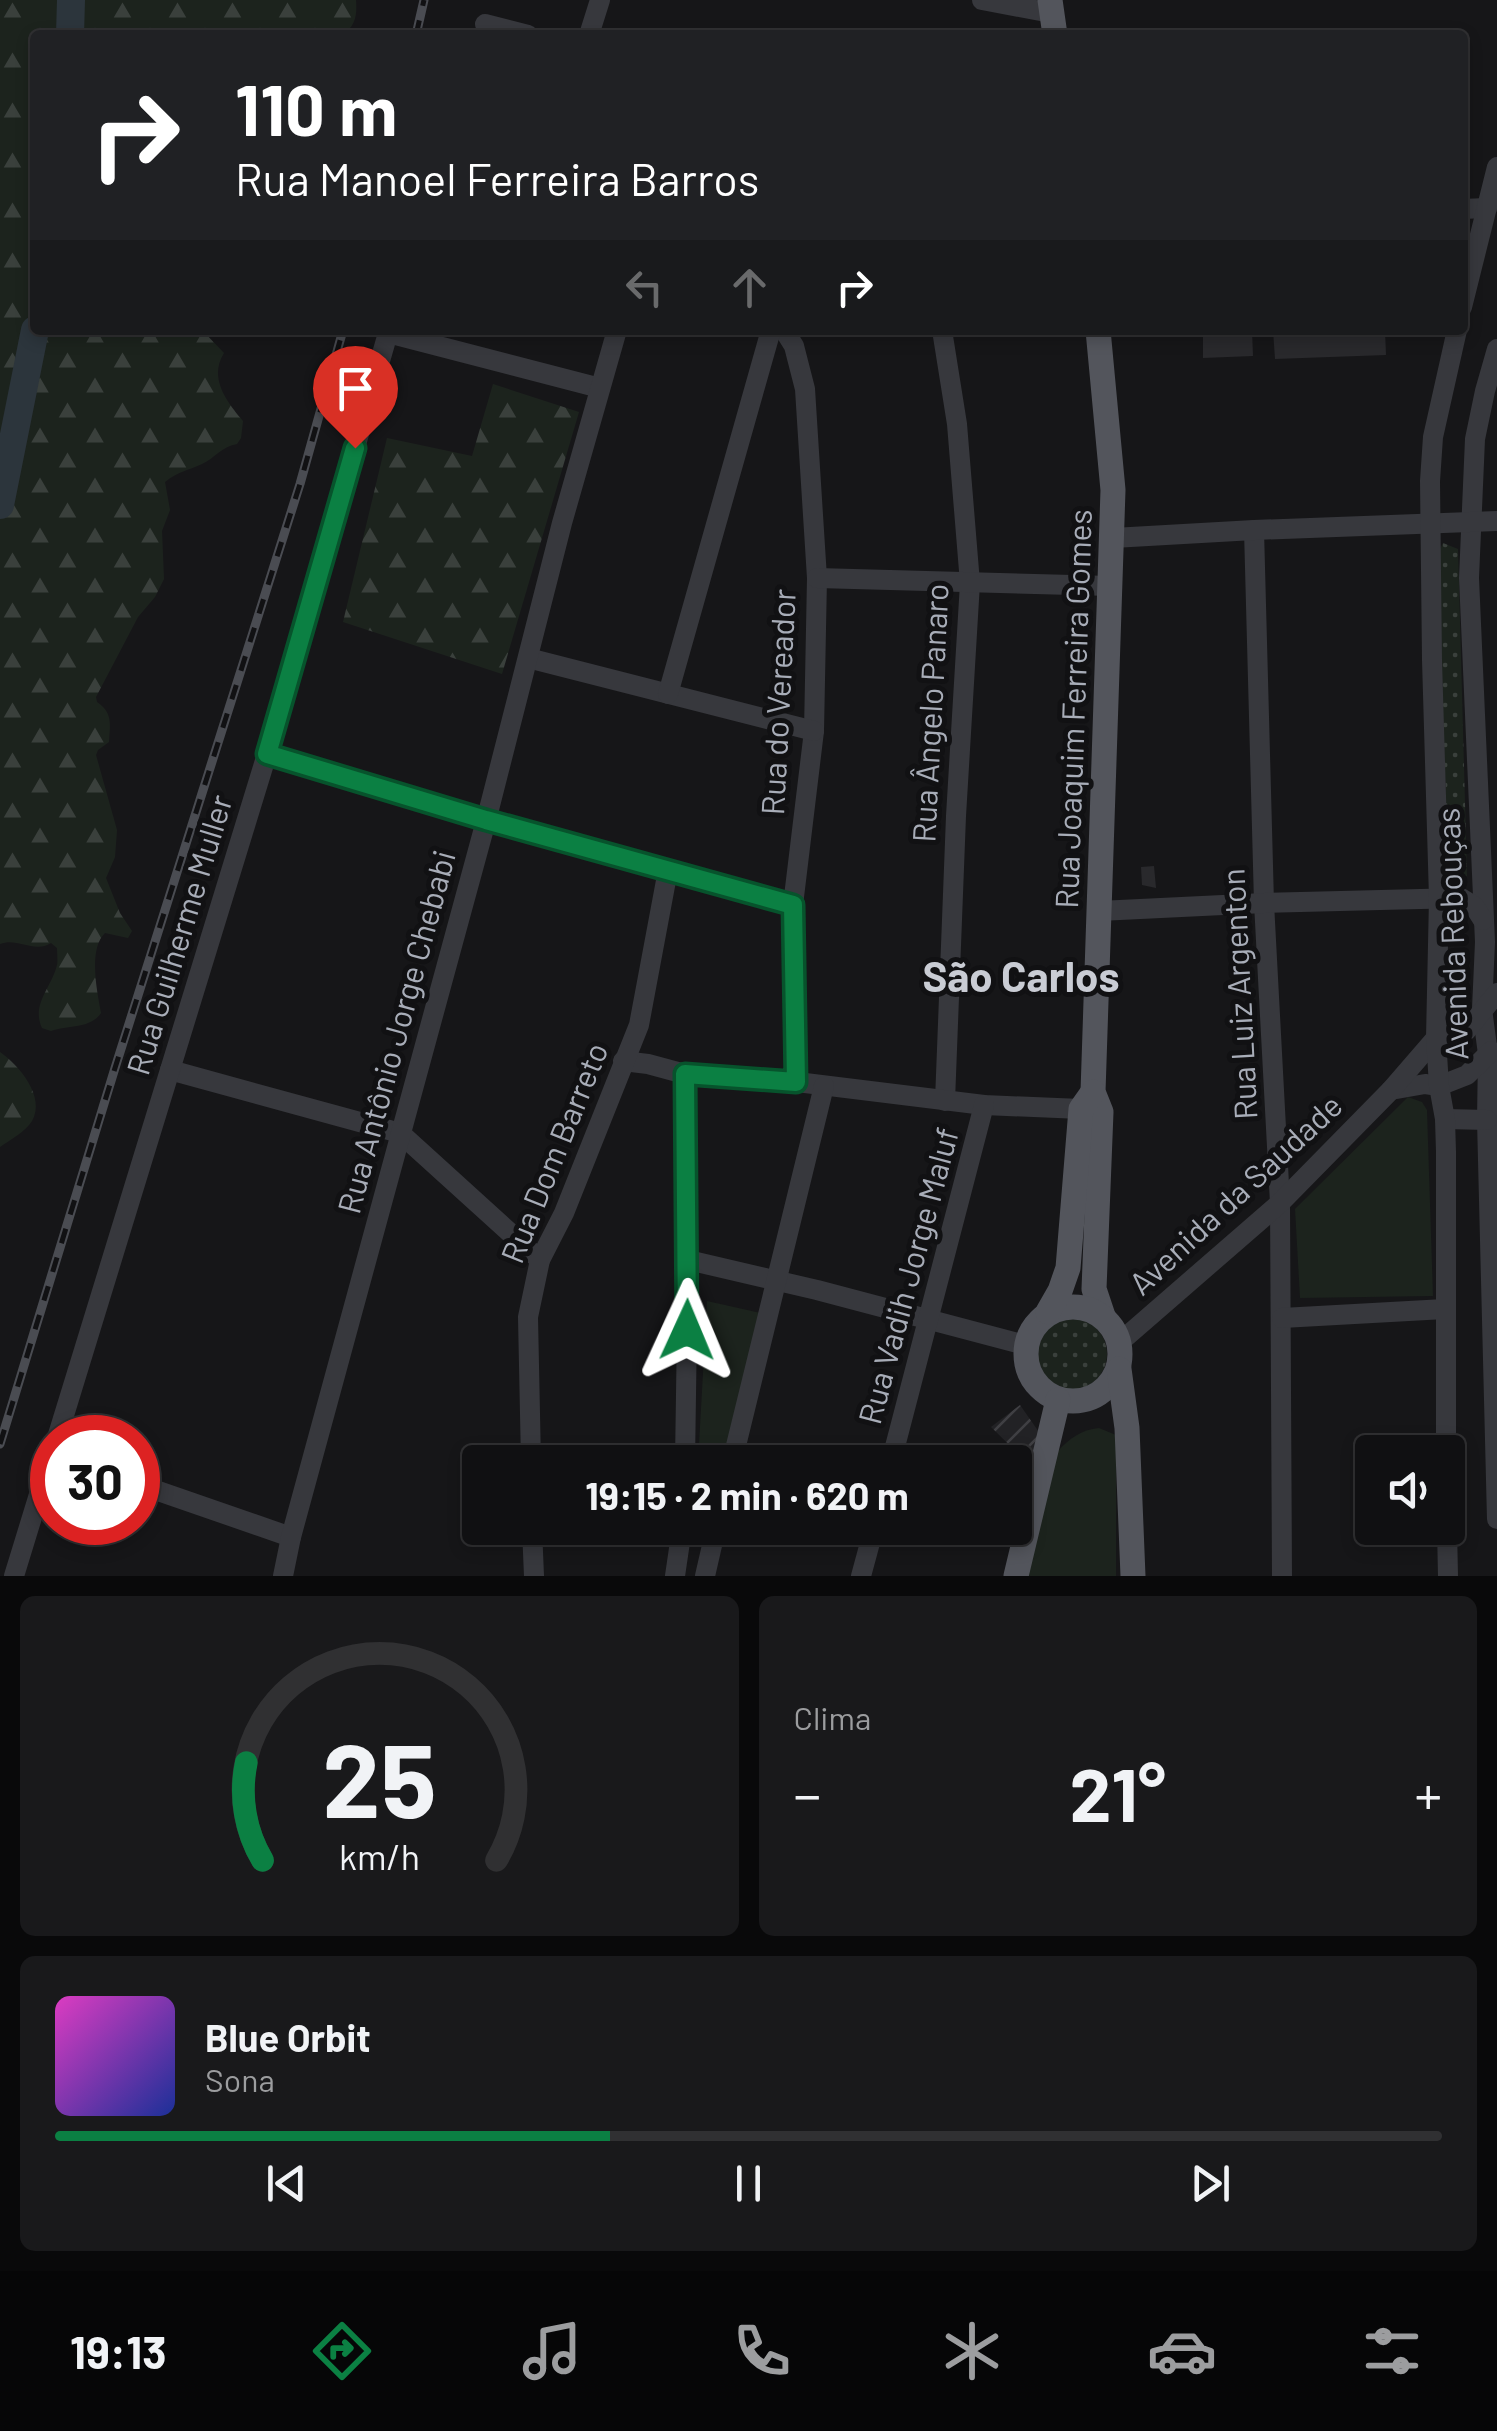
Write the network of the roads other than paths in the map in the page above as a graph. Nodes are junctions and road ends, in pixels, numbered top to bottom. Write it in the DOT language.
graph roads {
  1 [pos="600,0"];
  2 [pos="982,0"];
  3 [pos="1052,16"];
  4 [pos="485,24"];
  5 [pos="508,30"];
  6 [pos="591,30"];
  7 [pos="1497,167"];
  8 [pos="1487,208"];
  9 [pos="1468,209"];
  10 [pos="1468,283"];
  11 [pos="387,335"];
  12 [pos="396,335"];
  13 [pos="616,335"];
  14 [pos="770,335"];
  15 [pos="787,335"];
  16 [pos="943,335"];
  17 [pos="1098,335"];
  18 [pos="1456,335"];
  19 [pos="1497,350"];
  20 [pos="600,388"];
  21 [pos="1497,520"];
  22 [pos="1470,522"];
  23 [pos="1430,523"];
  24 [pos="1254,530"];
  25 [pos="1113,538"];
  26 [pos="817,578"];
  27 [pos="970,582"];
  28 [pos="1110,586"];
  29 [pos="528,658"];
  30 [pos="668,694"];
  31 [pos="814,731"];
  32 [pos="267,754"];
  33 [pos="486,820"];
  34 [pos="668,870"];
  35 [pos="1439,898"];
  36 [pos="1264,903"];
  37 [pos="793,905"];
  38 [pos="1099,911"];
  39 [pos="1489,939"];
  40 [pos="1490,1001"];
  41 [pos="1436,1038"];
  42 [pos="1492,1050"];
  43 [pos="623,1061"];
  44 [pos="170,1070"];
  45 [pos="685,1074"];
  46 [pos="796,1082"];
  47 [pos="824,1086"];
  48 [pos="1438,1086"];
  49 [pos="1391,1090"];
  50 [pos="1087,1100"];
  51 [pos="944,1101"];
  52 [pos="984,1105"];
  53 [pos="1445,1120"];
  54 [pos="1487,1120"];
  55 [pos="400,1133"];
  56 [pos="1280,1203"];
  57 [pos="540,1260"];
  58 [pos="688,1260"];
  59 [pos="776,1281"];
  60 [pos="1445,1309"];
  61 [pos="1048,1312"];
  62 [pos="1103,1316"];
  63 [pos="1282,1318"];
  64 [pos="928,1320"];
  65 [pos="1120,1342"];
  66 [pos="1025,1345"];
  67 [pos="1119,1369"];
  68 [pos="1058,1400"];
  69 [pos="1496,1401"];
  70 [pos="64,1415"];
  71 [pos="1446,1435"];
  72 [pos="531,1445"];
  73 [pos="685,1445"];
  74 [pos="736,1445"];
  75 [pos="895,1445"];
  76 [pos="160,1491"];
  77 [pos="1497,1519"];
  78 [pos="30,1524"];
  79 [pos="291,1536"];
  80 [pos="533,1545"];
  81 [pos="680,1545"];
  82 [pos="712,1545"];
  83 [pos="869,1545"];
  84 [pos="1447,1545"];
  85 [pos="14,1576"];
  86 [pos="283,1576"];
  87 [pos="534,1576"];
  88 [pos="675,1576"];
  89 [pos="705,1576"];
  90 [pos="861,1576"];
  91 [pos="1016,1576"];
  92 [pos="1133,1576"];
  93 [pos="1282,1576"];
  94 [pos="1448,1576"];
  1 -- 6 [label="street"];
  2 -- 3 [label="street"];
  4 -- 5 [label="street"];
  7 -- 8 [label="street"];
  8 -- 9 [label="street"];
  8 -- 10 [label="street"];
  11 -- 32 [label="street, Rua Guilherme Muller"];
  12 -- 20 [label="street, Rua Guilherme Muller"];
  13 -- 20 [label="street, Rua Antônio Jorge Chebabi"];
  14 -- 30 [label="street"];
  15 -- 26 [label="street, Rua do Vereador"];
  16 -- 27 [label="street, Rua Ângelo Panaro"];
  17 -- 25 [label="main road, Rua Joaquim Ferreira Gomes"];
  18 -- 23 [label="street, Avenida Rebouças"];
  19 -- 22 [label="street, Avenida Rebouças"];
  20 -- 29 [label="street, Rua Antônio Jorge Chebabi"];
  21 -- 22 [label="street"];
  22 -- 23 [label="street"];
  22 -- 39 [label="street, Avenida Rebouças"];
  23 -- 24 [label="street"];
  23 -- 35 [label="street, Avenida Rebouças"];
  24 -- 25 [label="street"];
  24 -- 36 [label="street, Rua Luiz Argenton"];
  25 -- 28 [label="main road, Rua Joaquim Ferreira Gomes"];
  26 -- 27 [label="street"];
  26 -- 31 [label="street, Rua do Vereador"];
  27 -- 28 [label="street"];
  27 -- 51 [label="street, Rua Ângelo Panaro"];
  28 -- 38 [label="main road, Rua Joaquim Ferreira Gomes"];
  29 -- 30 [label="street"];
  29 -- 33 [label="street, Rua Antônio Jorge Chebabi"];
  30 -- 31 [label="street"];
  31 -- 37 [label="street, Rua do Vereador"];
  32 -- 33 [label="street"];
  32 -- 44 [label="street, Rua Guilherme Muller"];
  33 -- 34 [label="street"];
  33 -- 55 [label="street, Rua Antônio Jorge Chebabi"];
  34 -- 37 [label="street"];
  34 -- 43 [label="street, Rua Dom Barreto"];
  35 -- 36 [label="street"];
  35 -- 39 [label="street"];
  35 -- 41 [label="street, Avenida Rebouças"];
  36 -- 38 [label="street"];
  36 -- 56 [label="street, Rua Luiz Argenton"];
  37 -- 46 [label="street, Rua do Vereador"];
  38 -- 50 [label="main road, Rua Joaquim Ferreira Gomes"];
  39 -- 40 [label="street, Avenida Rebouças"];
  40 -- 41 [label="street, Avenida da Saudade"];
  40 -- 42 [label="street, Avenida Rebouças"];
  41 -- 48 [label="street, Avenida Rebouças"];
  41 -- 49 [label="street, Avenida da Saudade"];
  42 -- 48 [label="street, Avenida da Saudade"];
  42 -- 54 [label="street, Avenida Rebouças"];
  43 -- 45 [label="street"];
  43 -- 57 [label="street, Rua Dom Barreto"];
  44 -- 55 [label="street"];
  44 -- 70 [label="street, Rua Guilherme Muller"];
  45 -- 46 [label="street"];
  45 -- 58 [label="street"];
  46 -- 47 [label="street"];
  47 -- 51 [label="street"];
  47 -- 59 [label="street"];
  48 -- 49 [label="street, Avenida da Saudade"];
  48 -- 53 [label="street, Avenida Rebouças"];
  49 -- 56 [label="street, Avenida da Saudade"];
  50 -- 52 [label="street"];
  50 -- 61 [label="main road, Rua Joaquim Ferreira Gomes"];
  50 -- 62 [label="main road, Rua Joaquim Ferreira Gomes"];
  51 -- 52 [label="street"];
  52 -- 64 [label="street, Rua Vadih Jorge Maluf"];
  53 -- 54 [label="street"];
  53 -- 60 [label="street, Avenida Rebouças"];
  54 -- 69 [label="street, Avenida Rebouças"];
  55 -- 57 [label="street"];
  55 -- 79 [label="street, Rua Antônio Jorge Chebabi"];
  56 -- 63 [label="street, Rua Luiz Argenton"];
  56 -- 65 [label="street, Avenida da Saudade"];
  57 -- 72 [label="street, Rua Dom Barreto"];
  58 -- 59 [label="street"];
  58 -- 73 [label="street"];
  59 -- 64 [label="street"];
  59 -- 74 [label="street"];
  60 -- 63 [label="street"];
  60 -- 71 [label="street, Avenida Rebouças"];
  61 -- 62 [label="main road"];
  61 -- 66 [label="main road"];
  62 -- 65 [label="main road"];
  63 -- 93 [label="street, Rua Luiz Argenton"];
  64 -- 66 [label="street"];
  64 -- 75 [label="street, Rua Vadih Jorge Maluf"];
  65 -- 67 [label="main road"];
  66 -- 68 [label="main road"];
  67 -- 68 [label="main road"];
  67 -- 92 [label="main road"];
  68 -- 91 [label="main road"];
  69 -- 77 [label="street, Avenida Rebouças"];
  76 -- 79 [label="street"];
  78 -- 85 [label="street"];
  79 -- 86 [label="street, Rua Antônio Jorge Chebabi"];
  80 -- 87 [label="street"];
  81 -- 88 [label="street"];
  82 -- 89 [label="street"];
  83 -- 90 [label="street"];
  84 -- 94 [label="street"];
}
